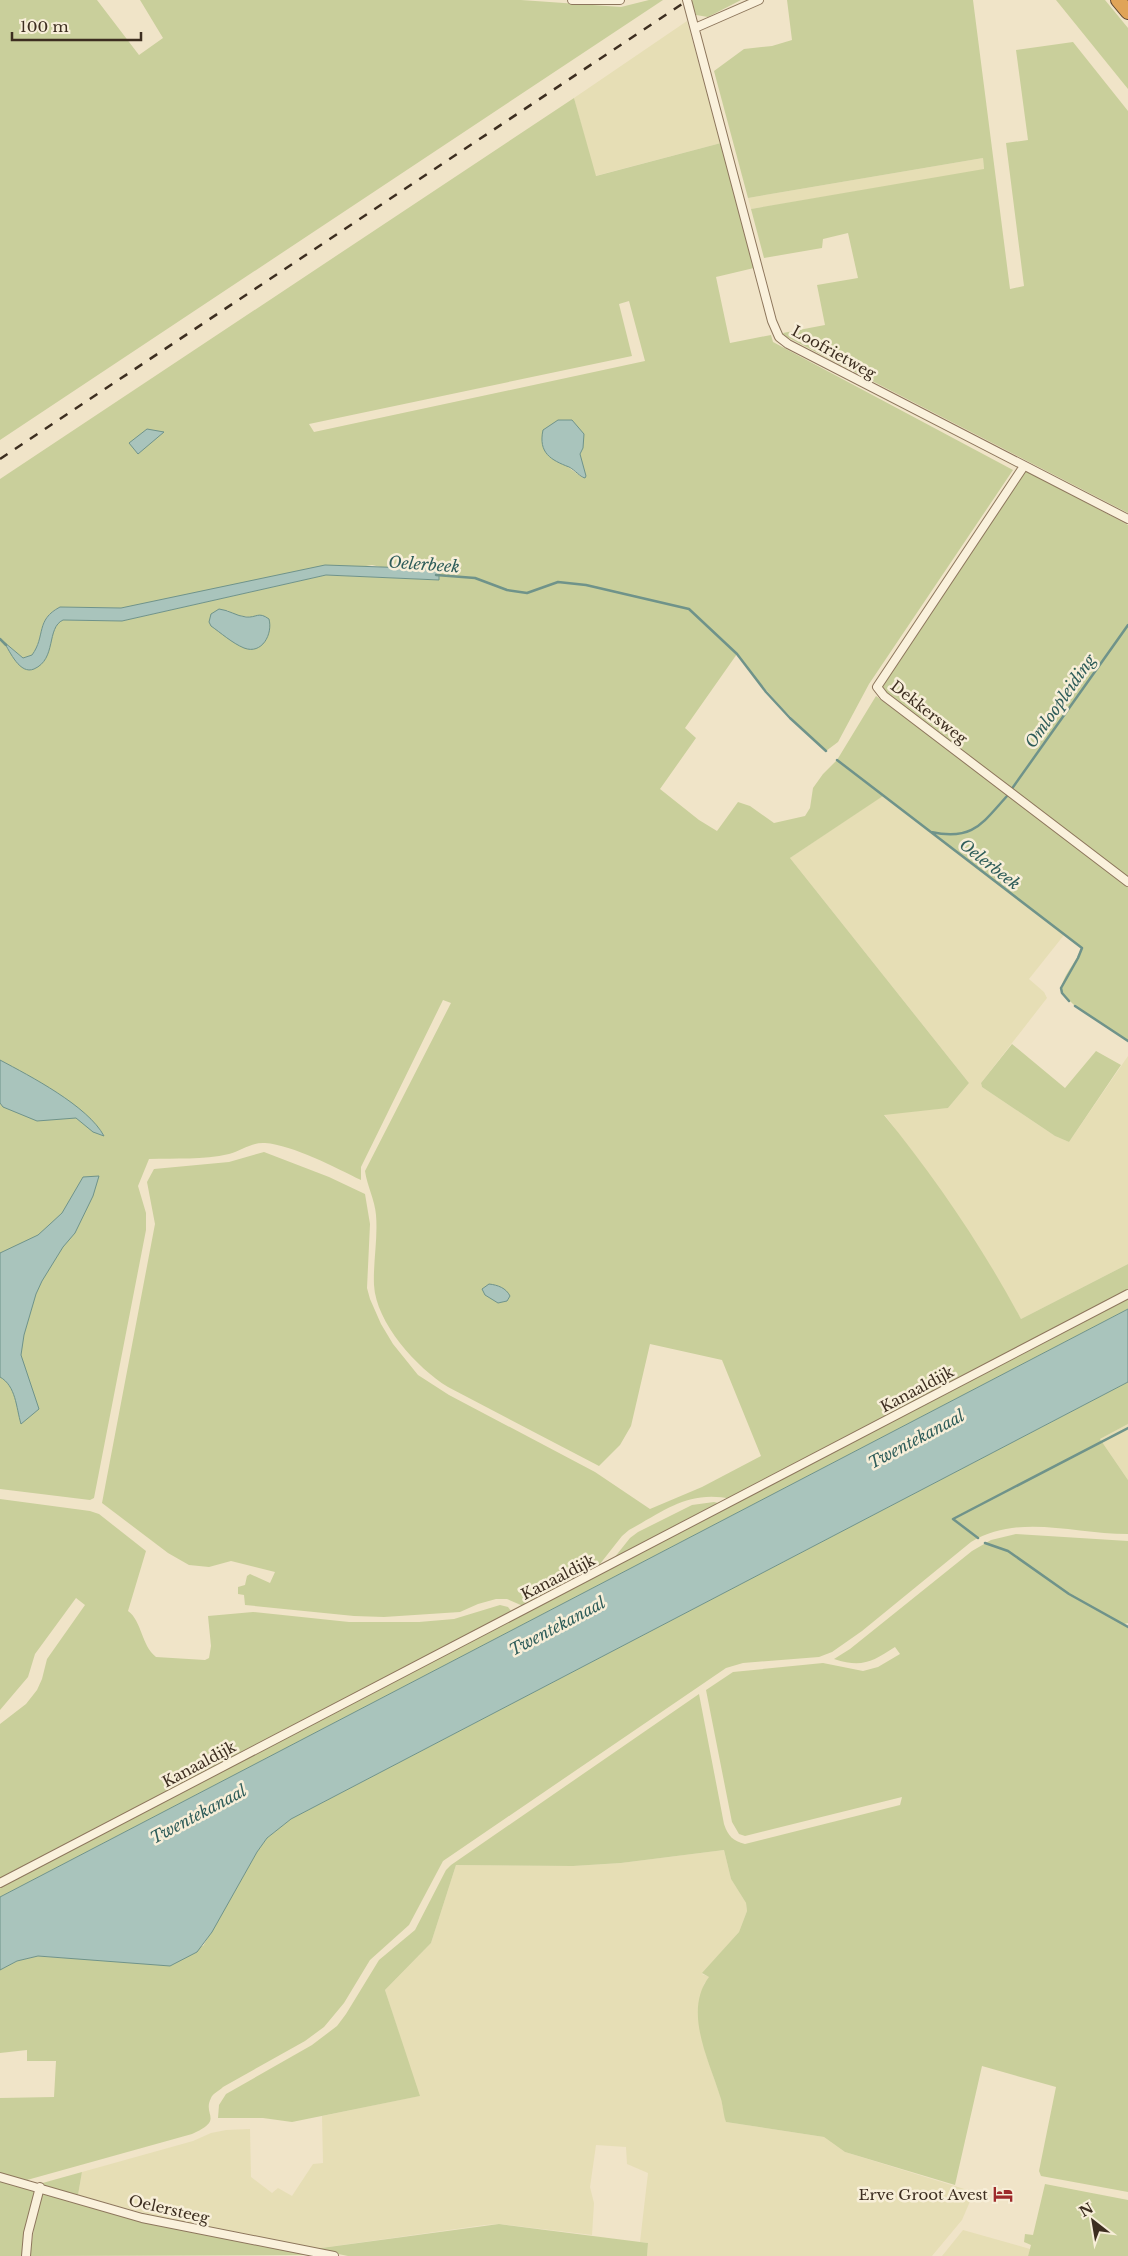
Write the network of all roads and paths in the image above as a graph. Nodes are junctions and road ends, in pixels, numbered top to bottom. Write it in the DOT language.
graph roads {
  1 [pos="572,0"];
  2 [pos="620,0"];
  3 [pos="759,0"];
  4 [pos="1118,0"];
  5 [pos="688,3"];
  6 [pos="1128,12"];
  7 [pos="695,28"];
  8 [pos="1024,466"];
  9 [pos="1128,519"];
  10 [pos="1128,882"];
  11 [pos="1128,1294"];
  12 [pos="0,1883"];
  13 [pos="0,2177"];
  14 [pos="40,2187"];
  15 [pos="26,2256"];
  16 [pos="334,2256"];
  1 -- 2 [label="street"];
  3 -- 7 [label="street"];
  4 -- 6 [label="highway"];
  5 -- 7 [label="street, Loofrietweg"];
  7 -- 8 [label="street, Loofrietweg"];
  8 -- 9 [label="street, Loofrietweg"];
  8 -- 10 [label="street, Dekkersweg"];
  11 -- 12 [label="street, Kanaaldijk"];
  13 -- 14 [label="street, Oelersteeg"];
  14 -- 15 [label="street"];
  14 -- 16 [label="street, Oelersteeg"];
}
